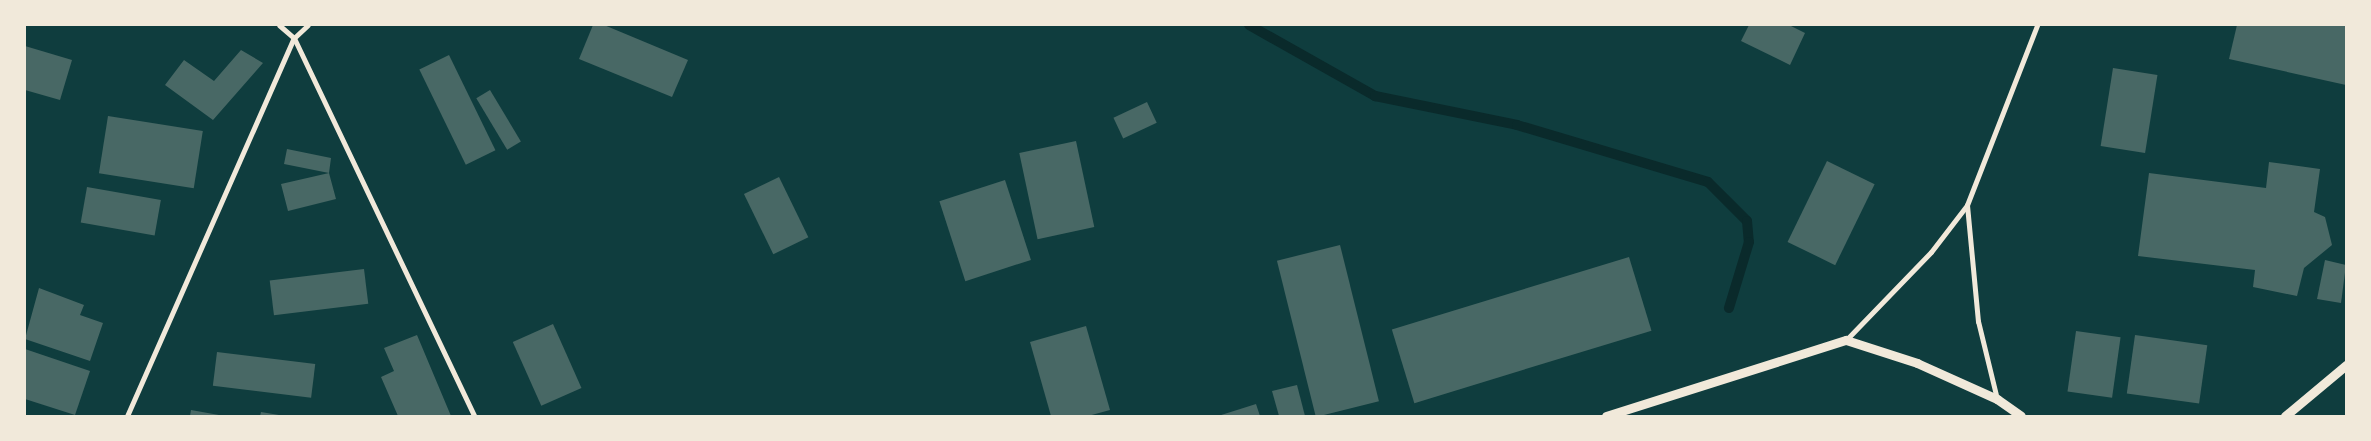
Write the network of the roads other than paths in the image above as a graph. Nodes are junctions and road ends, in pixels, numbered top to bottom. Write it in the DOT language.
graph roads {
  1 [pos="278,25"];
  2 [pos="308,25"];
  3 [pos="2037,25"];
  4 [pos="294,38"];
  5 [pos="1967,205"];
  6 [pos="1846,340"];
  7 [pos="2346,365"];
  8 [pos="1997,399"];
  9 [pos="127,416"];
  10 [pos="474,416"];
  11 [pos="1606,416"];
  12 [pos="2022,416"];
  13 [pos="2284,416"];
  1 -- 4 [label="street"];
  2 -- 4 [label="street"];
  3 -- 5 [label="street"];
  4 -- 9 [label="street"];
  4 -- 10 [label="street"];
  5 -- 6 [label="street"];
  5 -- 8 [label="street"];
  6 -- 8 [label="street"];
  6 -- 11 [label="street"];
  7 -- 13 [label="street"];
  8 -- 12 [label="street"];
}
